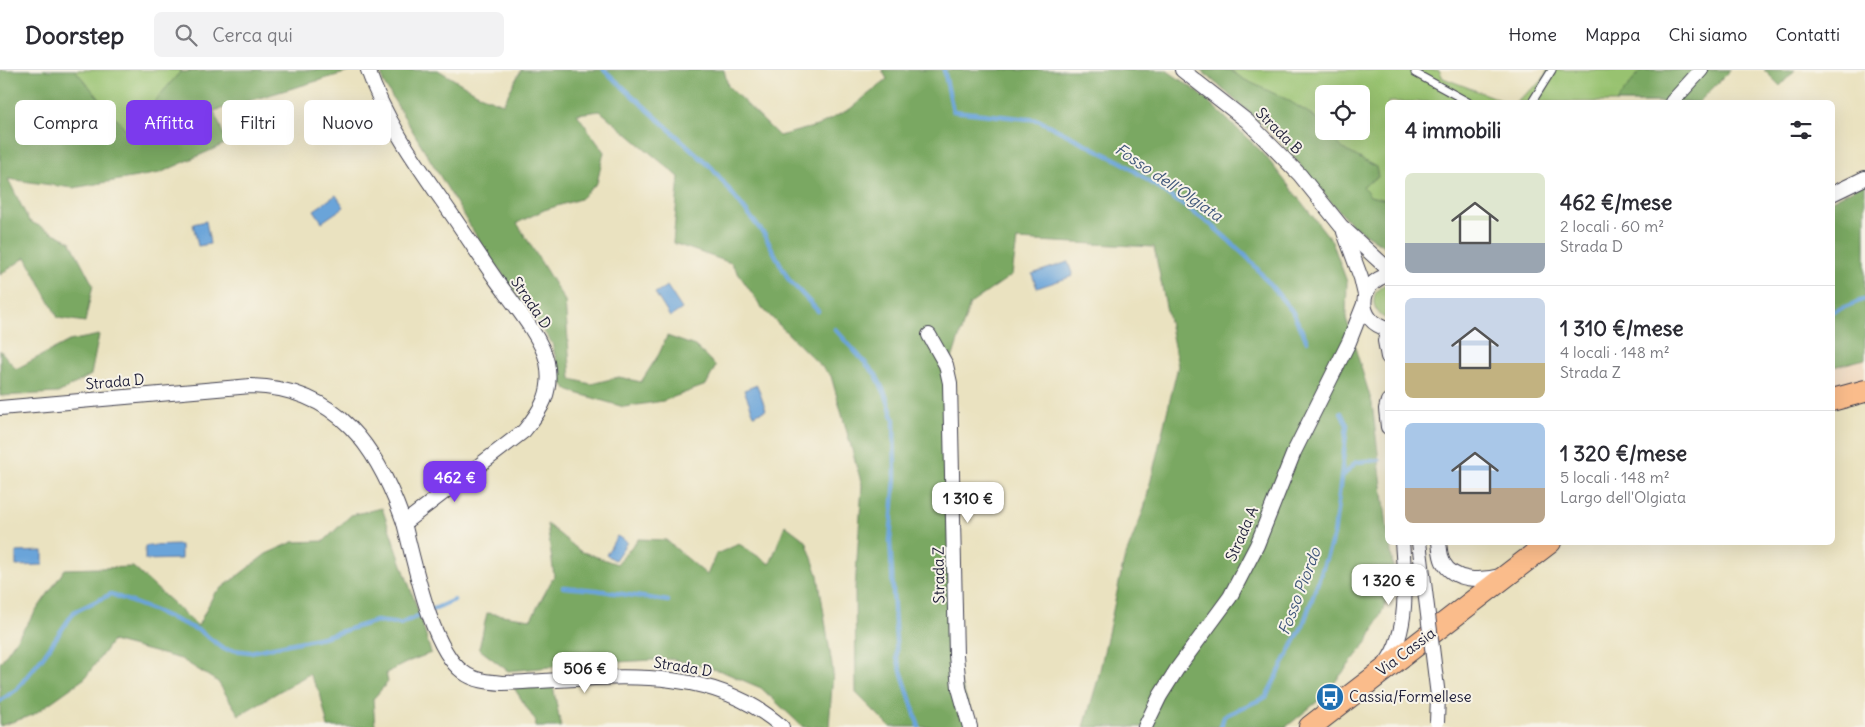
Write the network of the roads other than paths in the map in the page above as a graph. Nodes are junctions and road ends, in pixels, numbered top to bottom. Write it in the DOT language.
graph roads {
  1 [pos="368,70"];
  2 [pos="1182,70"];
  3 [pos="1552,70"];
  4 [pos="1701,70"];
  5 [pos="1415,73"];
  6 [pos="1464,100"];
  7 [pos="1533,100"];
  8 [pos="1674,100"];
  9 [pos="1865,178"];
  10 [pos="1835,193"];
  11 [pos="1341,226"];
  12 [pos="1385,266"];
  13 [pos="1385,276"];
  14 [pos="1364,300"];
  15 [pos="1384,328"];
  16 [pos="930,335"];
  17 [pos="1385,341"];
  18 [pos="1349,342"];
  19 [pos="1865,391"];
  20 [pos="1835,399"];
  21 [pos="0,408"];
  22 [pos="404,523"];
  23 [pos="1402,545"];
  24 [pos="1419,545"];
  25 [pos="1439,545"];
  26 [pos="1546,545"];
  27 [pos="1512,572"];
  28 [pos="1380,672"];
  29 [pos="1437,724"];
  30 [pos="782,727"];
  31 [pos="970,727"];
  32 [pos="1145,727"];
  33 [pos="1310,727"];
  1 -- 22 [label="street, Strada D"];
  2 -- 11 [label="street, Strada B"];
  3 -- 7 [label="lane"];
  4 -- 8 [label="street"];
  5 -- 6 [label="lane"];
  9 -- 10 [label="street"];
  11 -- 12 [label="street, Strada B"];
  11 -- 14 [label="street, Strada B"];
  13 -- 14 [label="street, Strada A"];
  14 -- 15 [label="street, Strada B"];
  14 -- 18 [label="street, Strada A"];
  15 -- 17 [label="street"];
  15 -- 18 [label="street"];
  16 -- 31 [label="street, Strada Z"];
  18 -- 32 [label="street, Strada A"];
  19 -- 20 [label="main road"];
  21 -- 22 [label="street, Strada D"];
  22 -- 30 [label="street, Strada D"];
  23 -- 28 [label="street"];
  24 -- 29 [label="street, bridge"];
  25 -- 27 [label="street"];
  26 -- 27 [label="main road, Via Cassia"];
  27 -- 28 [label="main road, Via Cassia"];
  28 -- 33 [label="main road, Via Cassia"];
}
